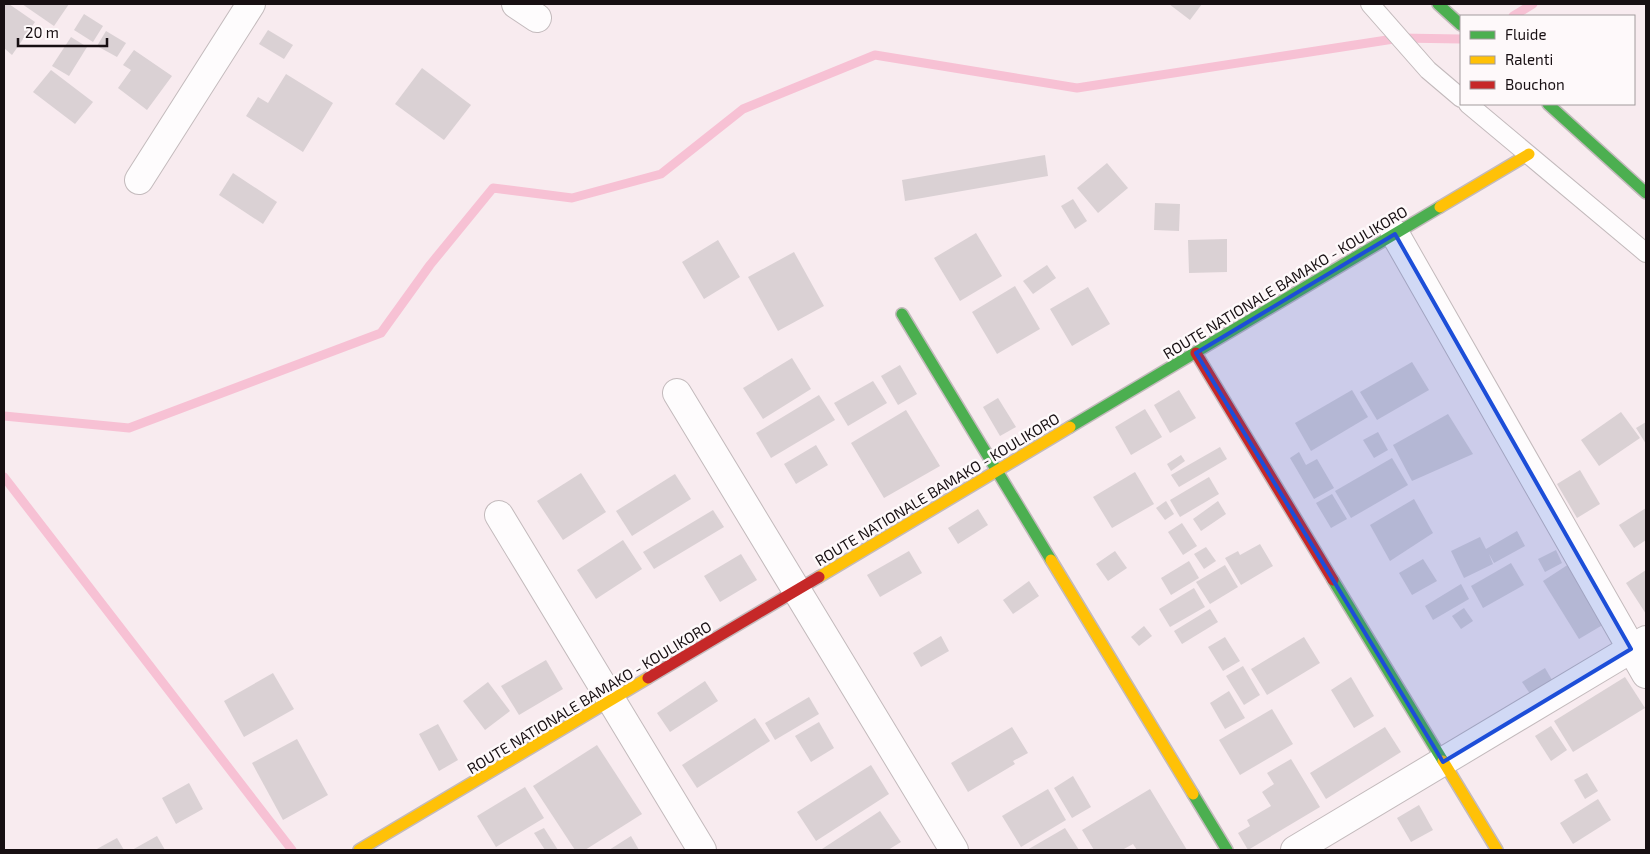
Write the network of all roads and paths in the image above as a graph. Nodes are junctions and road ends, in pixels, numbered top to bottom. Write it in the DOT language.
graph roads {
  1 [pos="251,4"];
  2 [pos="1370,4"];
  3 [pos="1438,4"];
  4 [pos="1460,24"];
  5 [pos="1460,97"];
  6 [pos="1469,105"];
  7 [pos="1549,105"];
  8 [pos="1529,154"];
  9 [pos="139,180"];
  10 [pos="1646,193"];
  11 [pos="1395,234"];
  12 [pos="1646,253"];
  13 [pos="902,314"];
  14 [pos="1196,353"];
  15 [pos="677,393"];
  16 [pos="997,471"];
  17 [pos="499,515"];
  18 [pos="796,590"];
  19 [pos="1639,645"];
  20 [pos="1646,674"];
  21 [pos="611,701"];
  22 [pos="1443,762"];
  23 [pos="360,850"];
  24 [pos="702,850"];
  25 [pos="954,850"];
  26 [pos="1227,850"];
  27 [pos="1295,850"];
  28 [pos="1497,850"];
  1 -- 9 [label="street"];
  2 -- 5 [label="lane"];
  3 -- 4 [label="main road"];
  6 -- 8 [label="lane"];
  7 -- 10 [label="main road"];
  8 -- 11 [label="main road, ROUTE NATIONALE BAMAKO - KOULIKORO"];
  8 -- 12 [label="lane"];
  11 -- 14 [label="main road, ROUTE NATIONALE BAMAKO - KOULIKORO"];
  11 -- 19 [label="street"];
  13 -- 16 [label="main road"];
  14 -- 16 [label="main road, ROUTE NATIONALE BAMAKO - KOULIKORO"];
  14 -- 22 [label="main road"];
  15 -- 18 [label="street"];
  16 -- 18 [label="main road, ROUTE NATIONALE BAMAKO - KOULIKORO"];
  16 -- 26 [label="main road"];
  17 -- 21 [label="street"];
  18 -- 21 [label="main road, ROUTE NATIONALE BAMAKO - KOULIKORO"];
  18 -- 25 [label="street"];
  19 -- 20 [label="street"];
  19 -- 22 [label="street"];
  21 -- 23 [label="main road, ROUTE NATIONALE BAMAKO - KOULIKORO"];
  21 -- 24 [label="street"];
  22 -- 27 [label="street"];
  22 -- 28 [label="main road"];
}
